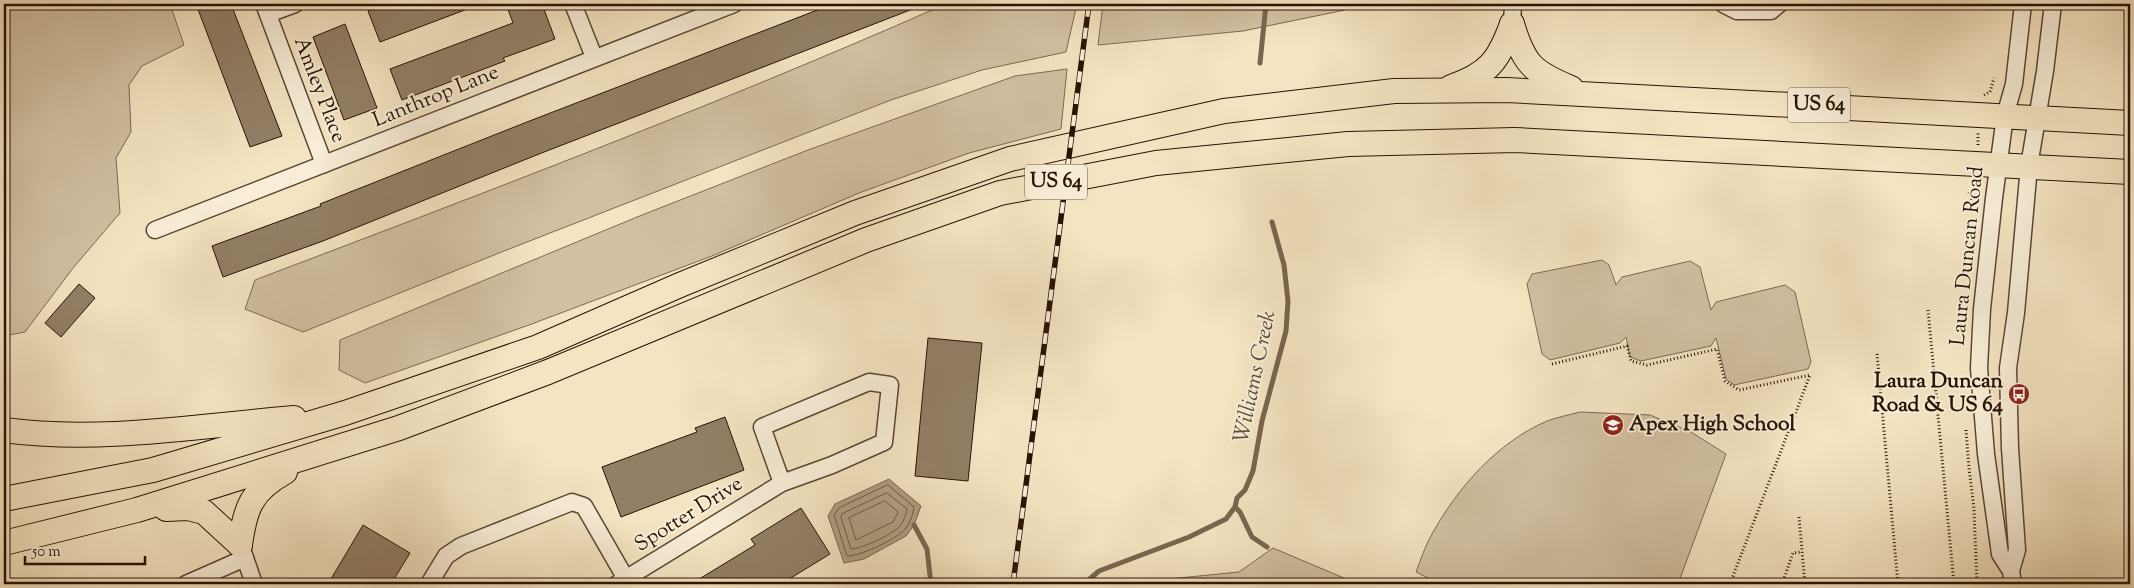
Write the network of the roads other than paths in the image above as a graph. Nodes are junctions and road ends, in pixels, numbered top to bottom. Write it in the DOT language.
graph roads {
  1 [pos="295,4"];
  2 [pos="573,4"];
  3 [pos="734,4"];
  4 [pos="1723,4"];
  5 [pos="1779,4"];
  6 [pos="2023,4"];
  7 [pos="2053,4"];
  8 [pos="266,9"];
  9 [pos="1512,14"];
  10 [pos="594,57"];
  11 [pos="1440,91"];
  12 [pos="1584,94"];
  13 [pos="2005,116"];
  14 [pos="2038,118"];
  15 [pos="2130,123"];
  16 [pos="324,164"];
  17 [pos="1998,165"];
  18 [pos="2030,166"];
  19 [pos="2130,172"];
  20 [pos="155,230"];
  21 [pos="346,413"];
  22 [pos="4,430"];
  23 [pos="317,454"];
  24 [pos="1989,477"];
  25 [pos="782,483"];
  26 [pos="4,499"];
  27 [pos="2013,501"];
  28 [pos="137,510"];
  29 [pos="4,543"];
  30 [pos="243,552"];
  31 [pos="2012,578"];
  32 [pos="622,582"];
  33 [pos="186,584"];
  34 [pos="254,584"];
  35 [pos="429,584"];
  1 -- 8 [label="street"];
  2 -- 10 [label="street"];
  3 -- 10 [label="street, Lanthrop Lane"];
  4 -- 5 [label="street"];
  6 -- 13 [label="street, Laura Duncan Road"];
  7 -- 14 [label="street, Laura Duncan Road"];
  8 -- 16 [label="street, Amley Place"];
  9 -- 11 [label="highway"];
  9 -- 12 [label="highway"];
  10 -- 16 [label="street, Lanthrop Lane"];
  11 -- 12 [label="highway, US 64"];
  11 -- 21 [label="highway, US 64"];
  12 -- 13 [label="highway, US 64"];
  13 -- 14 [label="highway, US 64"];
  13 -- 17 [label="street, Laura Duncan Road"];
  14 -- 15 [label="highway, US 64"];
  14 -- 18 [label="street, Laura Duncan Road"];
  16 -- 20 [label="street, Lanthrop Lane"];
  17 -- 18 [label="highway, US 64"];
  17 -- 23 [label="highway, US 64"];
  17 -- 24 [label="street, Laura Duncan Road"];
  18 -- 19 [label="highway, US 64"];
  18 -- 27 [label="street, Laura Duncan Road"];
  21 -- 22 [label="highway"];
  21 -- 26 [label="highway, US 64"];
  23 -- 28 [label="highway, US 64"];
  23 -- 30 [label="highway"];
  24 -- 27 [label="street"];
  24 -- 31 [label="street, Laura Duncan Road"];
  25 -- 25 [label="street, Spotter Drive"];
  25 -- 32 [label="street, Spotter Drive"];
  27 -- 31 [label="street, Laura Duncan Road"];
  28 -- 29 [label="highway, US 64"];
  28 -- 30 [label="highway"];
  30 -- 33 [label="street"];
  30 -- 34 [label="street"];
  32 -- 35 [label="street"];
}
